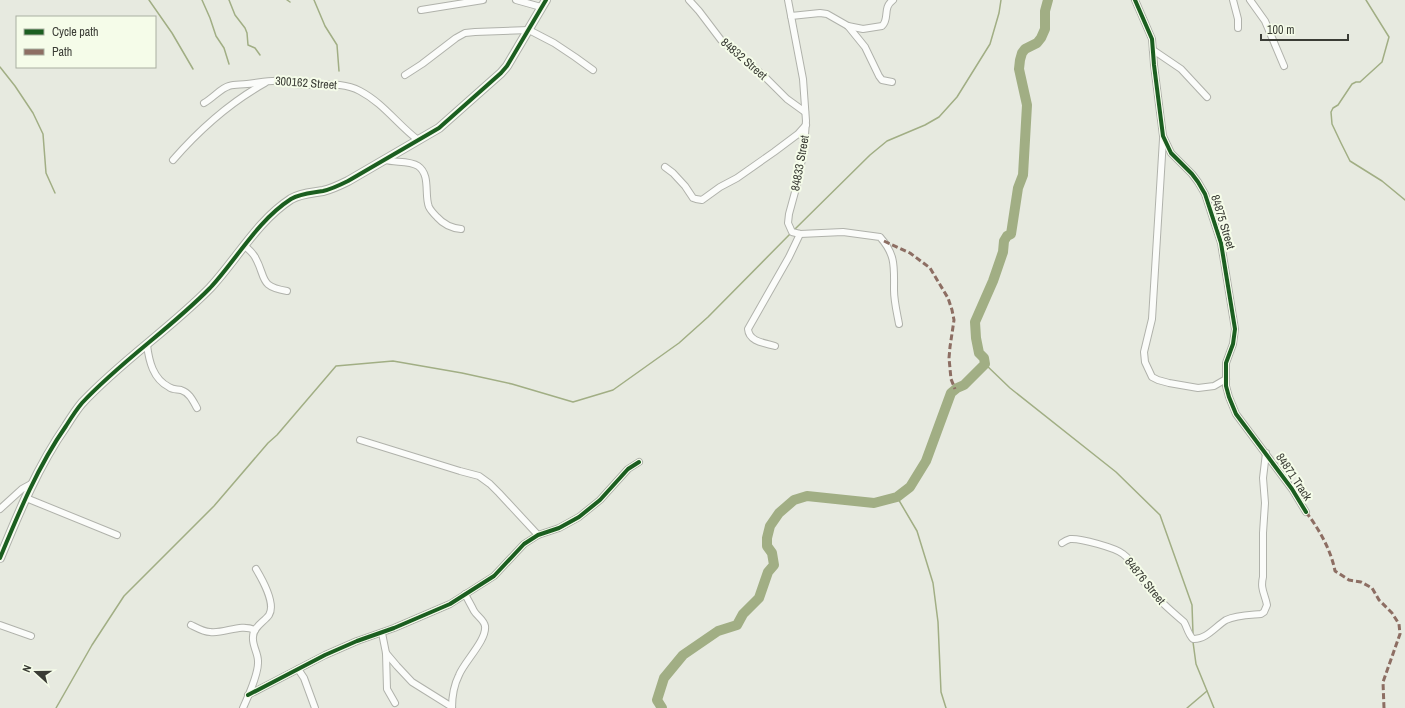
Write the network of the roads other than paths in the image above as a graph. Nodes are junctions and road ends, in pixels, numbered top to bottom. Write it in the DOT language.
graph roads {
  1 [pos="483,0"];
  2 [pos="516,0"];
  3 [pos="546,0"];
  4 [pos="689,0"];
  5 [pos="788,0"];
  6 [pos="893,0"];
  7 [pos="1135,0"];
  8 [pos="1233,0"];
  9 [pos="1250,0"];
  10 [pos="541,7"];
  11 [pos="421,10"];
  12 [pos="791,16"];
  13 [pos="848,26"];
  14 [pos="1238,28"];
  15 [pos="529,30"];
  16 [pos="1153,50"];
  17 [pos="1284,66"];
  18 [pos="594,70"];
  19 [pos="405,75"];
  20 [pos="270,80"];
  21 [pos="892,82"];
  22 [pos="1207,97"];
  23 [pos="204,102"];
  24 [pos="805,112"];
  25 [pos="806,125"];
  26 [pos="1163,136"];
  27 [pos="418,140"];
  28 [pos="173,160"];
  29 [pos="385,160"];
  30 [pos="666,168"];
  31 [pos="461,229"];
  32 [pos="800,234"];
  33 [pos="244,246"];
  34 [pos="288,291"];
  35 [pos="899,324"];
  36 [pos="147,345"];
  37 [pos="775,346"];
  38 [pos="1226,379"];
  39 [pos="197,408"];
  40 [pos="360,440"];
  41 [pos="1266,454"];
  42 [pos="639,462"];
  43 [pos="33,483"];
  44 [pos="26,498"];
  45 [pos="0,509"];
  46 [pos="1306,512"];
  47 [pos="117,535"];
  48 [pos="538,535"];
  49 [pos="1062,543"];
  50 [pos="0,558"];
  51 [pos="256,569"];
  52 [pos="465,594"];
  53 [pos="0,625"];
  54 [pos="191,625"];
  55 [pos="255,630"];
  56 [pos="382,633"];
  57 [pos="32,636"];
  58 [pos="386,653"];
  59 [pos="298,669"];
  60 [pos="248,695"];
  61 [pos="395,703"];
  62 [pos="452,707"];
  63 [pos="243,708"];
  64 [pos="315,708"];
  1 -- 11 [label="street"];
  2 -- 10 [label="street"];
  3 -- 10 [label="street"];
  4 -- 24 [label="street, 84832 Street"];
  5 -- 12 [label="street, 84833 Street"];
  6 -- 13 [label="street"];
  7 -- 16 [label="street, 84875 Street"];
  8 -- 14 [label="street"];
  9 -- 17 [label="street"];
  10 -- 15 [label="street"];
  12 -- 13 [label="street"];
  12 -- 24 [label="street, 84833 Street"];
  13 -- 21 [label="street"];
  15 -- 18 [label="street"];
  15 -- 19 [label="street"];
  15 -- 27 [label="street"];
  16 -- 22 [label="street"];
  16 -- 26 [label="street, 84875 Street"];
  20 -- 23 [label="street, 300162 Street"];
  20 -- 27 [label="street, 300162 Street"];
  20 -- 28 [label="street"];
  24 -- 25 [label="street, 84833 Street"];
  25 -- 30 [label="street"];
  25 -- 32 [label="street, 84833 Street"];
  26 -- 38 [label="street, 84875 Street"];
  26 -- 38 [label="street"];
  27 -- 29 [label="street"];
  29 -- 31 [label="street"];
  29 -- 33 [label="street"];
  32 -- 35 [label="street"];
  32 -- 37 [label="street"];
  33 -- 34 [label="street"];
  33 -- 36 [label="street"];
  36 -- 39 [label="street"];
  36 -- 43 [label="street"];
  38 -- 41 [label="street, 84875 Street"];
  40 -- 48 [label="street"];
  41 -- 46 [label="street, 84871 Track"];
  41 -- 49 [label="street, 84876 Street"];
  42 -- 48 [label="street"];
  43 -- 44 [label="street"];
  43 -- 45 [label="street"];
  44 -- 47 [label="street"];
  44 -- 50 [label="street"];
  48 -- 52 [label="street"];
  51 -- 55 [label="street"];
  52 -- 56 [label="street"];
  52 -- 62 [label="street"];
  53 -- 57 [label="street"];
  54 -- 55 [label="street"];
  55 -- 60 [label="street"];
  56 -- 58 [label="street"];
  56 -- 59 [label="street"];
  58 -- 61 [label="street"];
  58 -- 62 [label="street"];
  59 -- 60 [label="street"];
  59 -- 64 [label="street"];
  60 -- 63 [label="street"];
}
